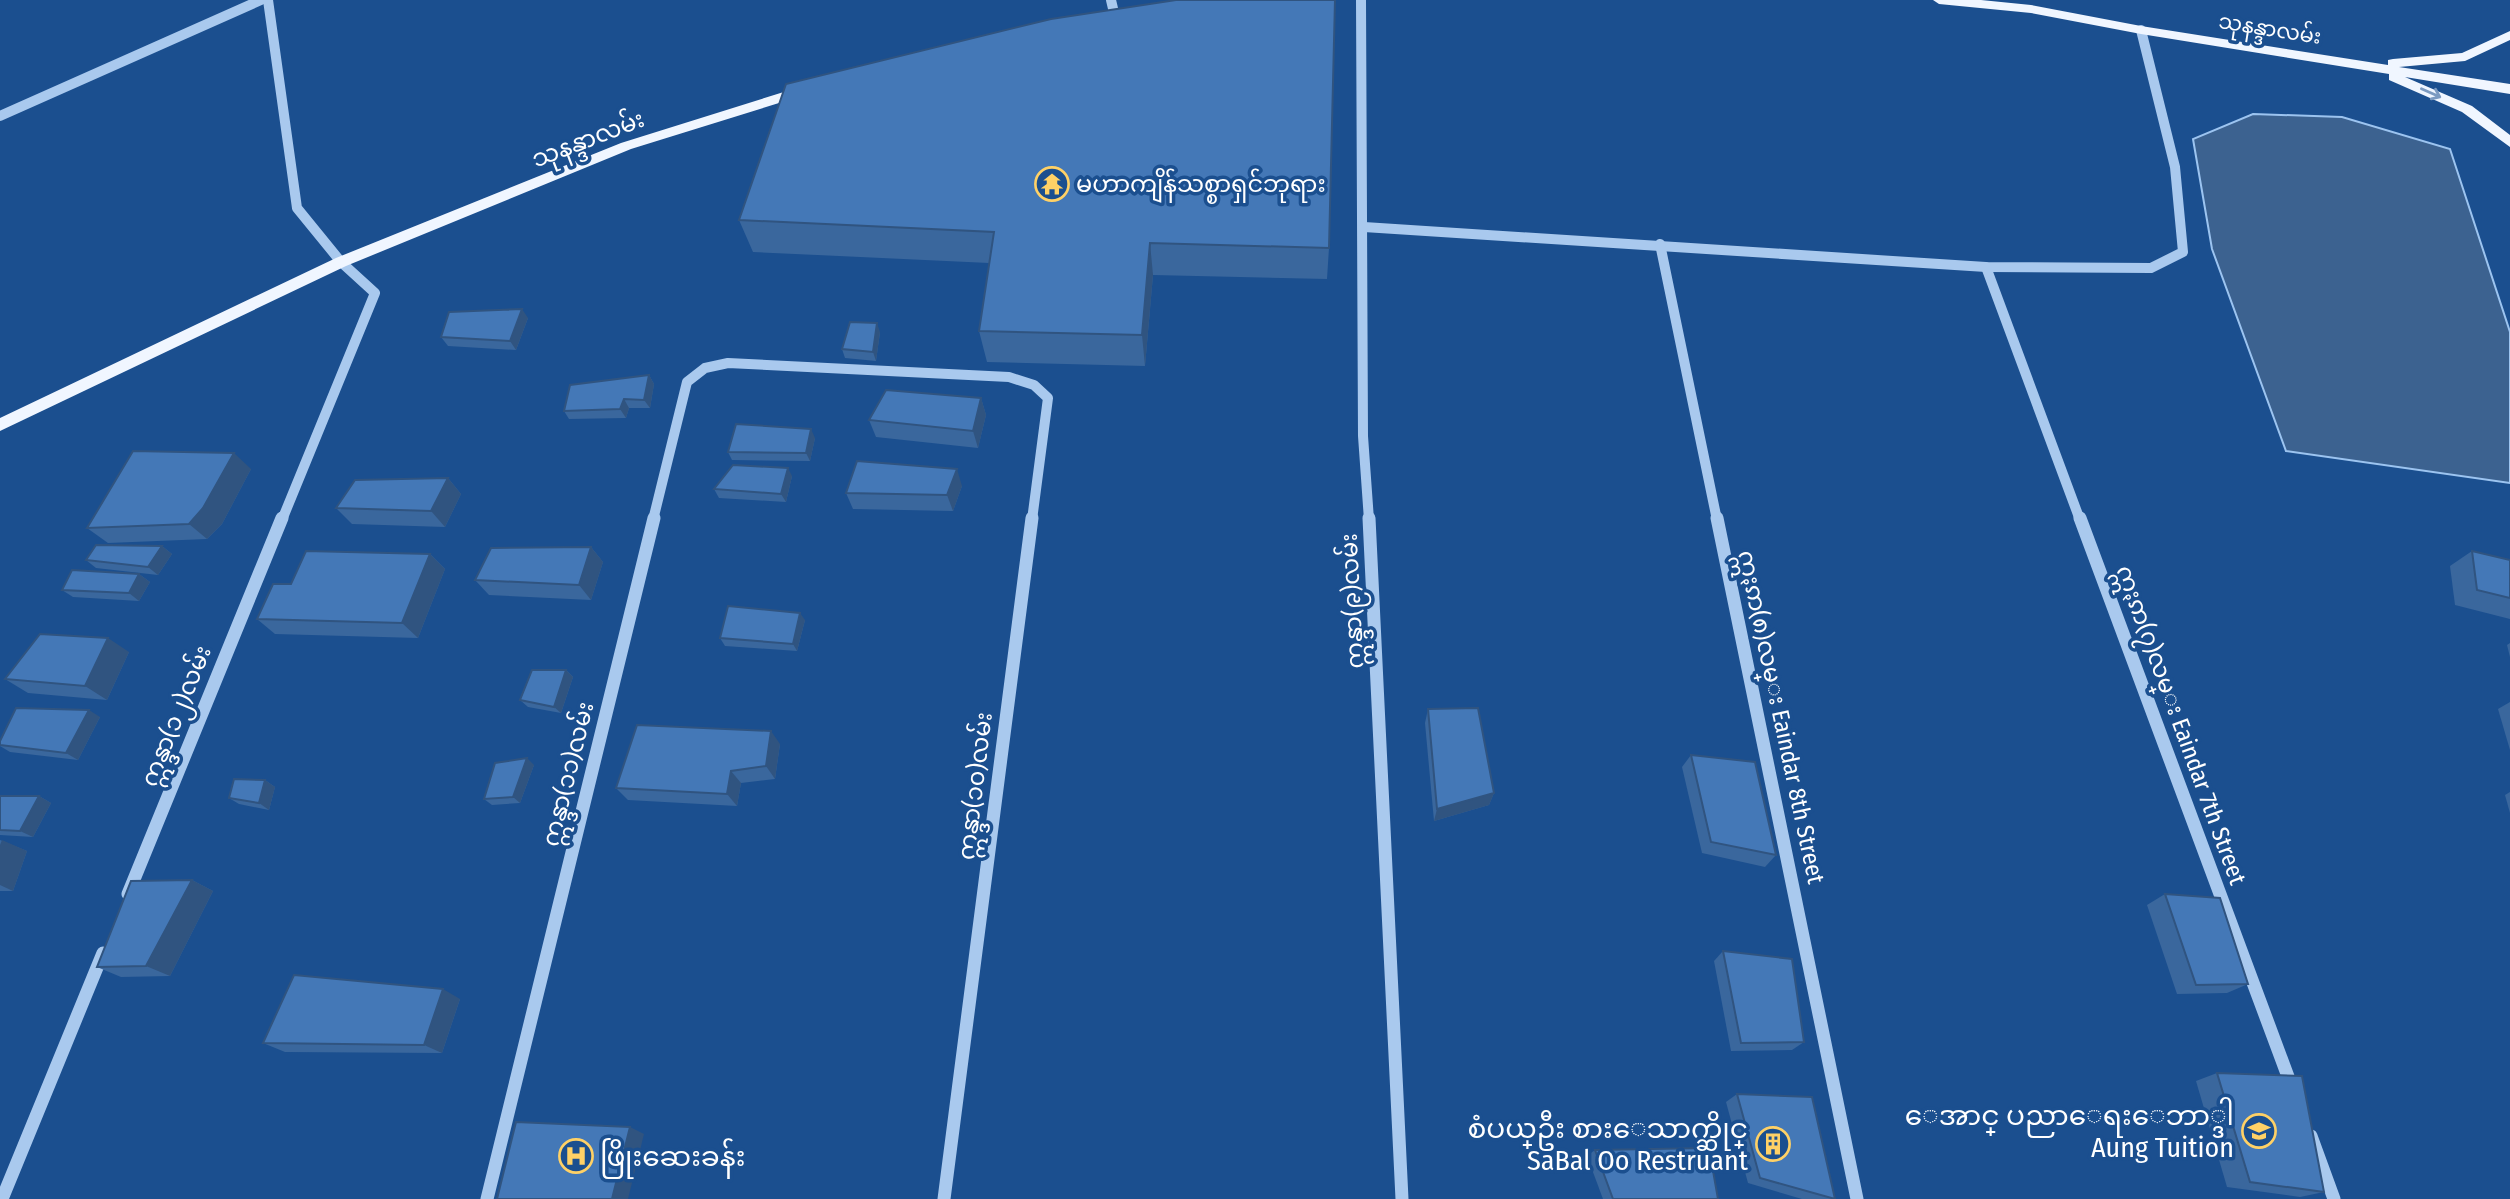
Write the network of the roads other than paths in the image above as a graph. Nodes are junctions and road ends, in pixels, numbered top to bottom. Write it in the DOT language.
graph roads {
  1 [pos="261,0"];
  2 [pos="268,0"];
  3 [pos="1111,0"];
  4 [pos="1361,0"];
  5 [pos="1939,0"];
  6 [pos="2031,5"];
  7 [pos="1114,18"];
  8 [pos="2141,30"];
  9 [pos="2510,35"];
  10 [pos="2368,65"];
  11 [pos="822,85"];
  12 [pos="2510,89"];
  13 [pos="0,116"];
  14 [pos="2510,142"];
  15 [pos="1364,227"];
  16 [pos="1660,244"];
  17 [pos="341,262"];
  18 [pos="1986,267"];
  19 [pos="705,368"];
  20 [pos="0,425"];
  21 [pos="125,901"];
  22 [pos="109,940"];
  23 [pos="2,1199"];
  24 [pos="487,1199"];
  25 [pos="944,1199"];
  26 [pos="1402,1199"];
  27 [pos="1857,1199"];
  28 [pos="2334,1199"];
  1 -- 13 [label="street"];
  2 -- 17 [label="street"];
  3 -- 7 [label="street"];
  4 -- 15 [label="street, ဣန္ဒာ(၉)လမ်း"];
  5 -- 6 [label="main road, သုနန္ဒာလမ်း"];
  6 -- 8 [label="main road, သုနန္ဒာလမ်း"];
  8 -- 10 [label="main road, သုနန္ဒာလမ်း"];
  8 -- 18 [label="street"];
  9 -- 10 [label="main road"];
  10 -- 12 [label="main road, သုနန္ဒာလမ်း"];
  10 -- 14 [label="main road, one-way"];
  11 -- 17 [label="main road, သုနန္ဒာလမ်း"];
  15 -- 16 [label="street"];
  15 -- 26 [label="street, ဣန္ဒာ(၉)လမ်း"];
  16 -- 18 [label="street"];
  16 -- 27 [label="street, ဣႏၵာ(၈)လမ္း Eaindar 8th Street"];
  17 -- 20 [label="main road, သုနန္ဒာလမ်း"];
  17 -- 21 [label="street, ဣန္ဒာ(၁၂)လမ်း"];
  18 -- 28 [label="street, ဣႏၵာ(၇)လမ္း Eaindar 7th Street"];
  19 -- 24 [label="street, ဣန္ဒာ(၁၁)လမ်း"];
  19 -- 25 [label="street, ဣန္ဒာ(၁၀)လမ်း"];
  22 -- 23 [label="street"];
}
